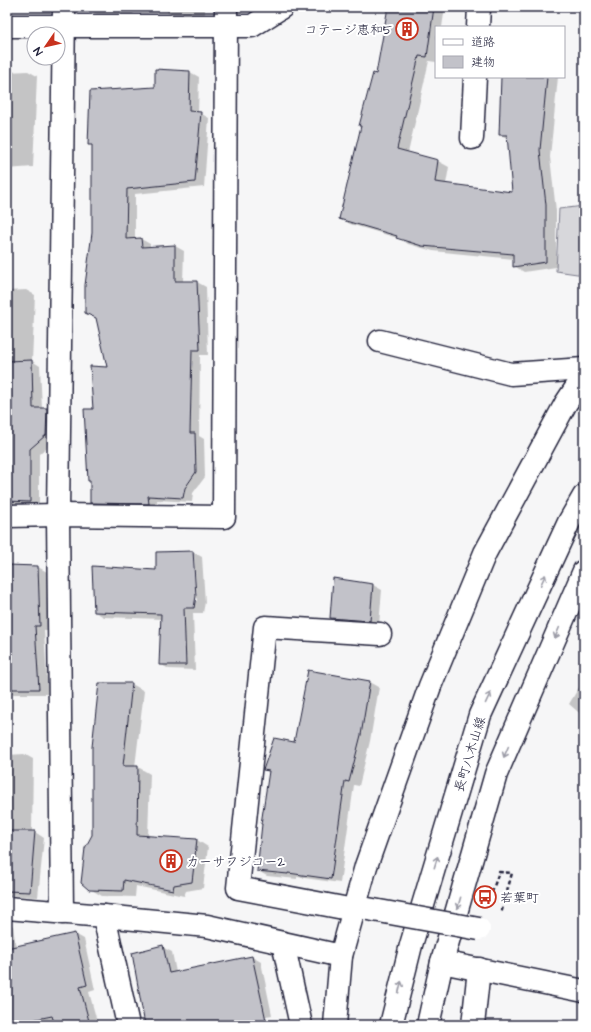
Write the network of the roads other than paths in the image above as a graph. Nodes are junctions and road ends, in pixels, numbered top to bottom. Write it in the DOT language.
graph roads {
  1 [pos="282,7"];
  2 [pos="480,7"];
  3 [pos="64,16"];
  4 [pos="225,16"];
  5 [pos="7,26"];
  6 [pos="478,26"];
  7 [pos="475,78"];
  8 [pos="472,138"];
  9 [pos="380,341"];
  10 [pos="584,370"];
  11 [pos="584,376"];
  12 [pos="584,496"];
  13 [pos="58,515"];
  14 [pos="7,516"];
  15 [pos="584,571"];
  16 [pos="380,634"];
  17 [pos="7,908"];
  18 [pos="359,908"];
  19 [pos="62,913"];
  20 [pos="104,916"];
  21 [pos="479,929"];
  22 [pos="283,944"];
  23 [pos="341,956"];
  24 [pos="442,962"];
  25 [pos="479,969"];
  26 [pos="584,991"];
  27 [pos="128,1025"];
  28 [pos="301,1025"];
  29 [pos="335,1025"];
  30 [pos="391,1025"];
  31 [pos="428,1025"];
  32 [pos="473,1025"];
  1 -- 4 [label="street"];
  2 -- 6 [label="street"];
  3 -- 4 [label="street"];
  3 -- 5 [label="street"];
  3 -- 13 [label="street"];
  4 -- 13 [label="street"];
  7 -- 8 [label="street"];
  9 -- 10 [label="street"];
  11 -- 18 [label="street"];
  30 -- 12 [label="street, 長町八木山線, one-way"];
  13 -- 14 [label="street"];
  13 -- 19 [label="street"];
  15 -- 24 [label="street, one-way"];
  16 -- 18 [label="street"];
  17 -- 19 [label="street"];
  18 -- 21 [label="street, bridge"];
  18 -- 23 [label="street"];
  19 -- 20 [label="street"];
  20 -- 22 [label="street"];
  20 -- 27 [label="street"];
  22 -- 23 [label="street"];
  22 -- 28 [label="street"];
  23 -- 29 [label="street"];
  24 -- 25 [label="street"];
  24 -- 31 [label="street"];
  25 -- 26 [label="street"];
  25 -- 32 [label="street"];
}
